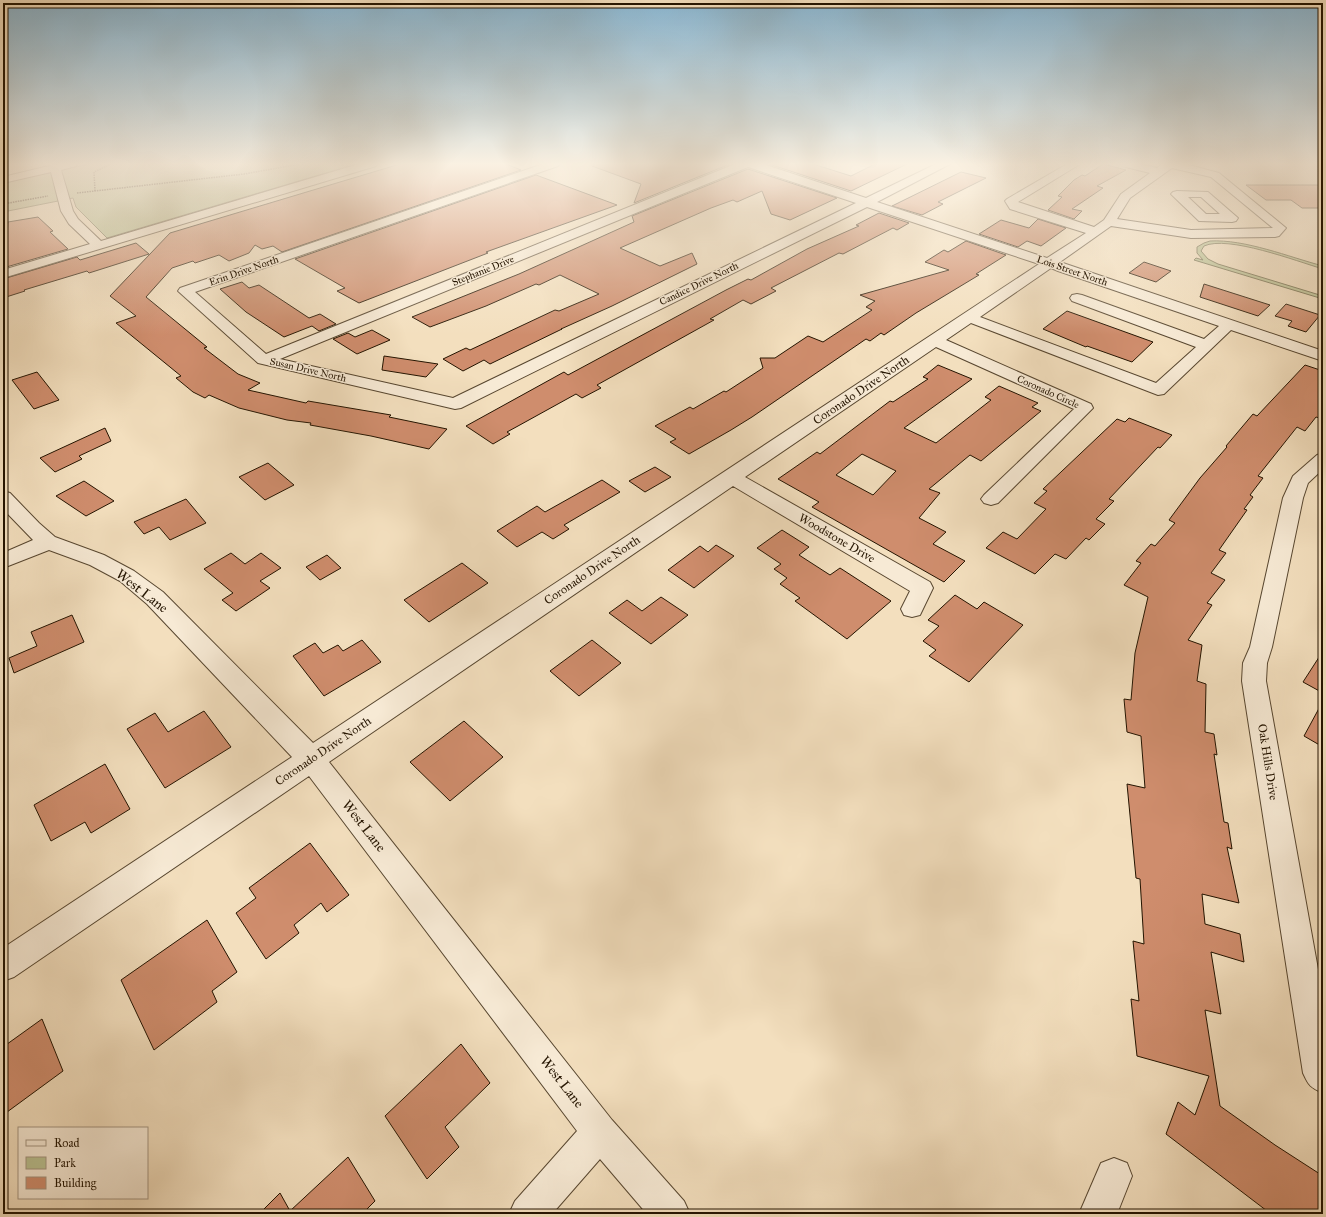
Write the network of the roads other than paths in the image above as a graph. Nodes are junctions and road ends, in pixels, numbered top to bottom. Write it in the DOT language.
graph roads {
  1 [pos="73,221"];
  2 [pos="182,221"];
  3 [pos="389,221"];
  4 [pos="606,221"];
  5 [pos="827,221"];
  6 [pos="922,221"];
  7 [pos="1061,221"];
  8 [pos="1213,221"];
  9 [pos="1271,221"];
  10 [pos="1109,222"];
  11 [pos="1096,232"];
  12 [pos="1228,234"];
  13 [pos="98,246"];
  14 [pos="1049,263"];
  15 [pos="3,274"];
  16 [pos="185,291"];
  17 [pos="1077,298"];
  18 [pos="970,318"];
  19 [pos="1229,324"];
  20 [pos="934,341"];
  21 [pos="1206,345"];
  22 [pos="1323,356"];
  23 [pos="264,360"];
  24 [pos="455,404"];
  25 [pos="1323,459"];
  26 [pos="731,477"];
  27 [pos="3,497"];
  28 [pos="991,499"];
  29 [pos="48,542"];
  30 [pos="3,561"];
  31 [pos="912,610"];
  32 [pos="311,758"];
  33 [pos="3,966"];
  34 [pos="1323,1076"];
  35 [pos="600,1132"];
  36 [pos="1114,1176"];
  37 [pos="528,1214"];
  38 [pos="671,1214"];
  39 [pos="1098,1214"];
  1 -- 13 [label="street"];
  2 -- 13 [label="street"];
  3 -- 16 [label="street, Erin Drive North"];
  4 -- 23 [label="street, Stephanie Drive"];
  5 -- 24 [label="street, Candice Drive North"];
  6 -- 14 [label="street, Lois Street North"];
  7 -- 11 [label="street"];
  8 -- 12 [label="street"];
  9 -- 12 [label="street"];
  10 -- 11 [label="street, Coronado Drive North"];
  10 -- 12 [label="street"];
  11 -- 14 [label="street, Coronado Drive North"];
  13 -- 15 [label="street"];
  14 -- 18 [label="street, Coronado Drive North"];
  14 -- 19 [label="street, Lois Street North"];
  16 -- 23 [label="street, Susan Drive North"];
  17 -- 21 [label="street"];
  18 -- 20 [label="street, Coronado Drive North"];
  18 -- 21 [label="street"];
  19 -- 21 [label="street"];
  19 -- 22 [label="street, Lois Street North"];
  20 -- 26 [label="street, Coronado Drive North"];
  20 -- 28 [label="street, Coronado Circle"];
  23 -- 24 [label="street, Susan Drive North"];
  25 -- 34 [label="street, Oak Hills Drive"];
  26 -- 31 [label="street, Woodstone Drive"];
  26 -- 32 [label="street, Coronado Drive North"];
  27 -- 29 [label="street, West Lane"];
  29 -- 30 [label="street"];
  29 -- 32 [label="street, West Lane"];
  32 -- 33 [label="street, Coronado Drive North"];
  32 -- 35 [label="street, West Lane"];
  35 -- 37 [label="street"];
  35 -- 38 [label="street, West Lane"];
  36 -- 39 [label="street"];
}
